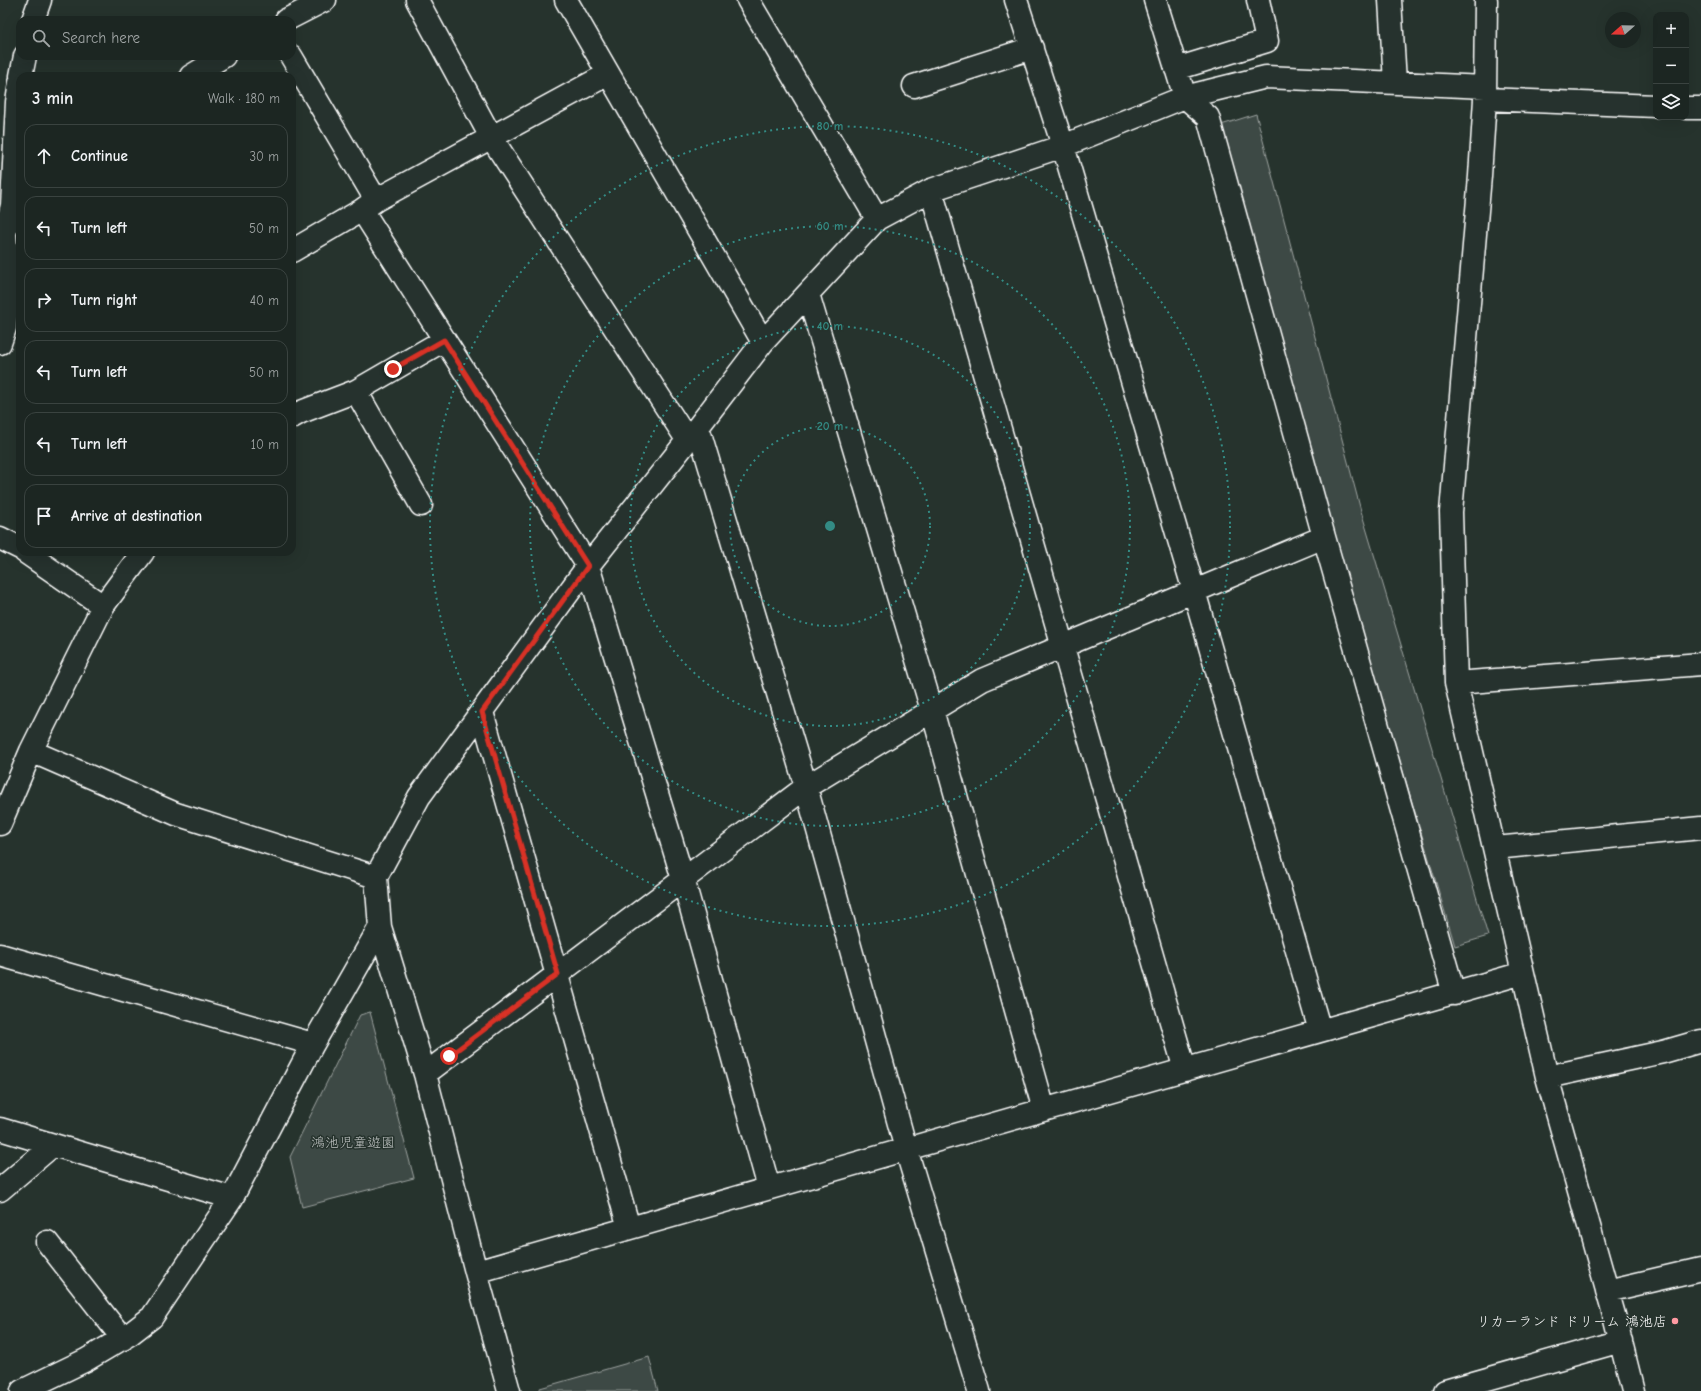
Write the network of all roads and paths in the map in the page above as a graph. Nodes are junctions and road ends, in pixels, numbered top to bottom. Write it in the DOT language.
graph roads {
  1 [pos="40,0"];
  2 [pos="326,0"];
  3 [pos="417,0"];
  4 [pos="566,0"];
  5 [pos="748,0"];
  6 [pos="1016,0"];
  7 [pos="1155,0"];
  8 [pos="1258,0"];
  9 [pos="1390,0"];
  10 [pos="1486,0"];
  11 [pos="294,11"];
  12 [pos="34,16"];
  13 [pos="1032,48"];
  14 [pos="24,60"];
  15 [pos="217,60"];
  16 [pos="293,60"];
  17 [pos="1176,69"];
  18 [pos="22,72"];
  19 [pos="198,72"];
  20 [pos="608,74"];
  21 [pos="1395,82"];
  22 [pos="914,86"];
  23 [pos="1485,93"];
  24 [pos="1185,97"];
  25 [pos="16,102"];
  26 [pos="1653,106"];
  27 [pos="1689,108"];
  28 [pos="1701,108"];
  29 [pos="491,137"];
  30 [pos="1063,146"];
  31 [pos="931,190"];
  32 [pos="369,205"];
  33 [pos="6,208"];
  34 [pos="877,219"];
  35 [pos="296,249"];
  36 [pos="5,285"];
  37 [pos="808,294"];
  38 [pos="444,340"];
  39 [pos="763,342"];
  40 [pos="0,343"];
  41 [pos="356,391"];
  42 [pos="296,415"];
  43 [pos="693,434"];
  44 [pos="421,505"];
  45 [pos="1324,536"];
  46 [pos="0,538"];
  47 [pos="16,546"];
  48 [pos="31,556"];
  49 [pos="140,556"];
  50 [pos="588,566"];
  51 [pos="1194,591"];
  52 [pos="102,606"];
  53 [pos="1063,646"];
  54 [pos="1701,664"];
  55 [pos="1456,683"];
  56 [pos="932,710"];
  57 [pos="482,712"];
  58 [pos="31,751"];
  59 [pos="806,787"];
  60 [pos="0,824"];
  61 [pos="1701,828"];
  62 [pos="1495,848"];
  63 [pos="376,876"];
  64 [pos="683,879"];
  65 [pos="380,927"];
  66 [pos="0,955"];
  67 [pos="558,974"];
  68 [pos="1523,974"];
  69 [pos="1454,994"];
  70 [pos="1320,1031"];
  71 [pos="1701,1041"];
  72 [pos="313,1044"];
  73 [pos="1185,1070"];
  74 [pos="425,1074"];
  75 [pos="1547,1077"];
  76 [pos="1044,1110"];
  77 [pos="0,1130"];
  78 [pos="53,1145"];
  79 [pos="906,1149"];
  80 [pos="769,1188"];
  81 [pos="0,1190"];
  82 [pos="232,1198"];
  83 [pos="629,1228"];
  84 [pos="47,1242"];
  85 [pos="1701,1269"];
  86 [pos="476,1272"];
  87 [pos="1607,1291"];
  88 [pos="123,1339"];
  89 [pos="1621,1341"];
  90 [pos="22,1391"];
  91 [pos="509,1391"];
  92 [pos="979,1391"];
  93 [pos="1445,1391"];
  94 [pos="1633,1391"];
  1 -- 12 [label="street"];
  2 -- 11 [label="street"];
  3 -- 29 [label="street"];
  4 -- 20 [label="street"];
  5 -- 34 [label="street"];
  6 -- 13 [label="street"];
  7 -- 17 [label="street"];
  8 -- 17 [label="street"];
  9 -- 21 [label="street"];
  10 -- 23 [label="street"];
  13 -- 22 [label="street"];
  13 -- 30 [label="street"];
  14 -- 18 [label="street"];
  15 -- 19 [label="street"];
  16 -- 32 [label="street"];
  17 -- 24 [label="street"];
  20 -- 29 [label="street"];
  20 -- 39 [label="street"];
  21 -- 23 [label="street"];
  21 -- 24 [label="street"];
  23 -- 26 [label="street"];
  23 -- 55 [label="street"];
  24 -- 30 [label="street"];
  24 -- 45 [label="street"];
  25 -- 33 [label="street"];
  27 -- 28 [label="street"];
  29 -- 32 [label="street"];
  29 -- 43 [label="street"];
  30 -- 31 [label="street"];
  30 -- 51 [label="street"];
  31 -- 34 [label="street"];
  31 -- 53 [label="street"];
  32 -- 35 [label="street"];
  32 -- 38 [label="street"];
  33 -- 36 [label="street"];
  34 -- 37 [label="street"];
  36 -- 40 [label="street"];
  37 -- 39 [label="street"];
  37 -- 56 [label="street"];
  38 -- 41 [label="street"];
  38 -- 50 [label="street"];
  39 -- 43 [label="street"];
  41 -- 42 [label="street"];
  41 -- 44 [label="street"];
  43 -- 50 [label="street"];
  43 -- 59 [label="street"];
  45 -- 51 [label="street"];
  45 -- 69 [label="street"];
  46 -- 47 [label="street"];
  48 -- 52 [label="street"];
  49 -- 52 [label="street"];
  50 -- 57 [label="street"];
  50 -- 64 [label="street"];
  51 -- 53 [label="street"];
  51 -- 70 [label="street"];
  52 -- 58 [label="street"];
  53 -- 56 [label="street"];
  53 -- 73 [label="street"];
  54 -- 55 [label="street"];
  55 -- 62 [label="street"];
  56 -- 59 [label="street"];
  56 -- 76 [label="street"];
  57 -- 63 [label="street"];
  57 -- 67 [label="street"];
  58 -- 60 [label="street"];
  58 -- 63 [label="street"];
  59 -- 64 [label="street"];
  59 -- 79 [label="street"];
  61 -- 62 [label="street"];
  62 -- 68 [label="street"];
  63 -- 65 [label="street"];
  64 -- 67 [label="street"];
  64 -- 80 [label="street"];
  65 -- 72 [label="street"];
  65 -- 74 [label="street"];
  66 -- 72 [label="street"];
  67 -- 74 [label="street"];
  67 -- 83 [label="street"];
  68 -- 69 [label="street"];
  68 -- 75 [label="street"];
  69 -- 70 [label="street"];
  70 -- 73 [label="street"];
  71 -- 75 [label="street"];
  72 -- 82 [label="street"];
  73 -- 76 [label="street"];
  74 -- 86 [label="street"];
  75 -- 87 [label="street"];
  76 -- 79 [label="street"];
  77 -- 78 [label="street"];
  78 -- 81 [label="street"];
  78 -- 82 [label="street"];
  79 -- 80 [label="street"];
  79 -- 92 [label="street"];
  80 -- 83 [label="street"];
  82 -- 88 [label="street"];
  83 -- 86 [label="street"];
  84 -- 88 [label="street"];
  85 -- 87 [label="street"];
  86 -- 91 [label="street"];
  87 -- 89 [label="street"];
  88 -- 90 [label="street"];
  89 -- 93 [label="street"];
  89 -- 94 [label="street"];
}
